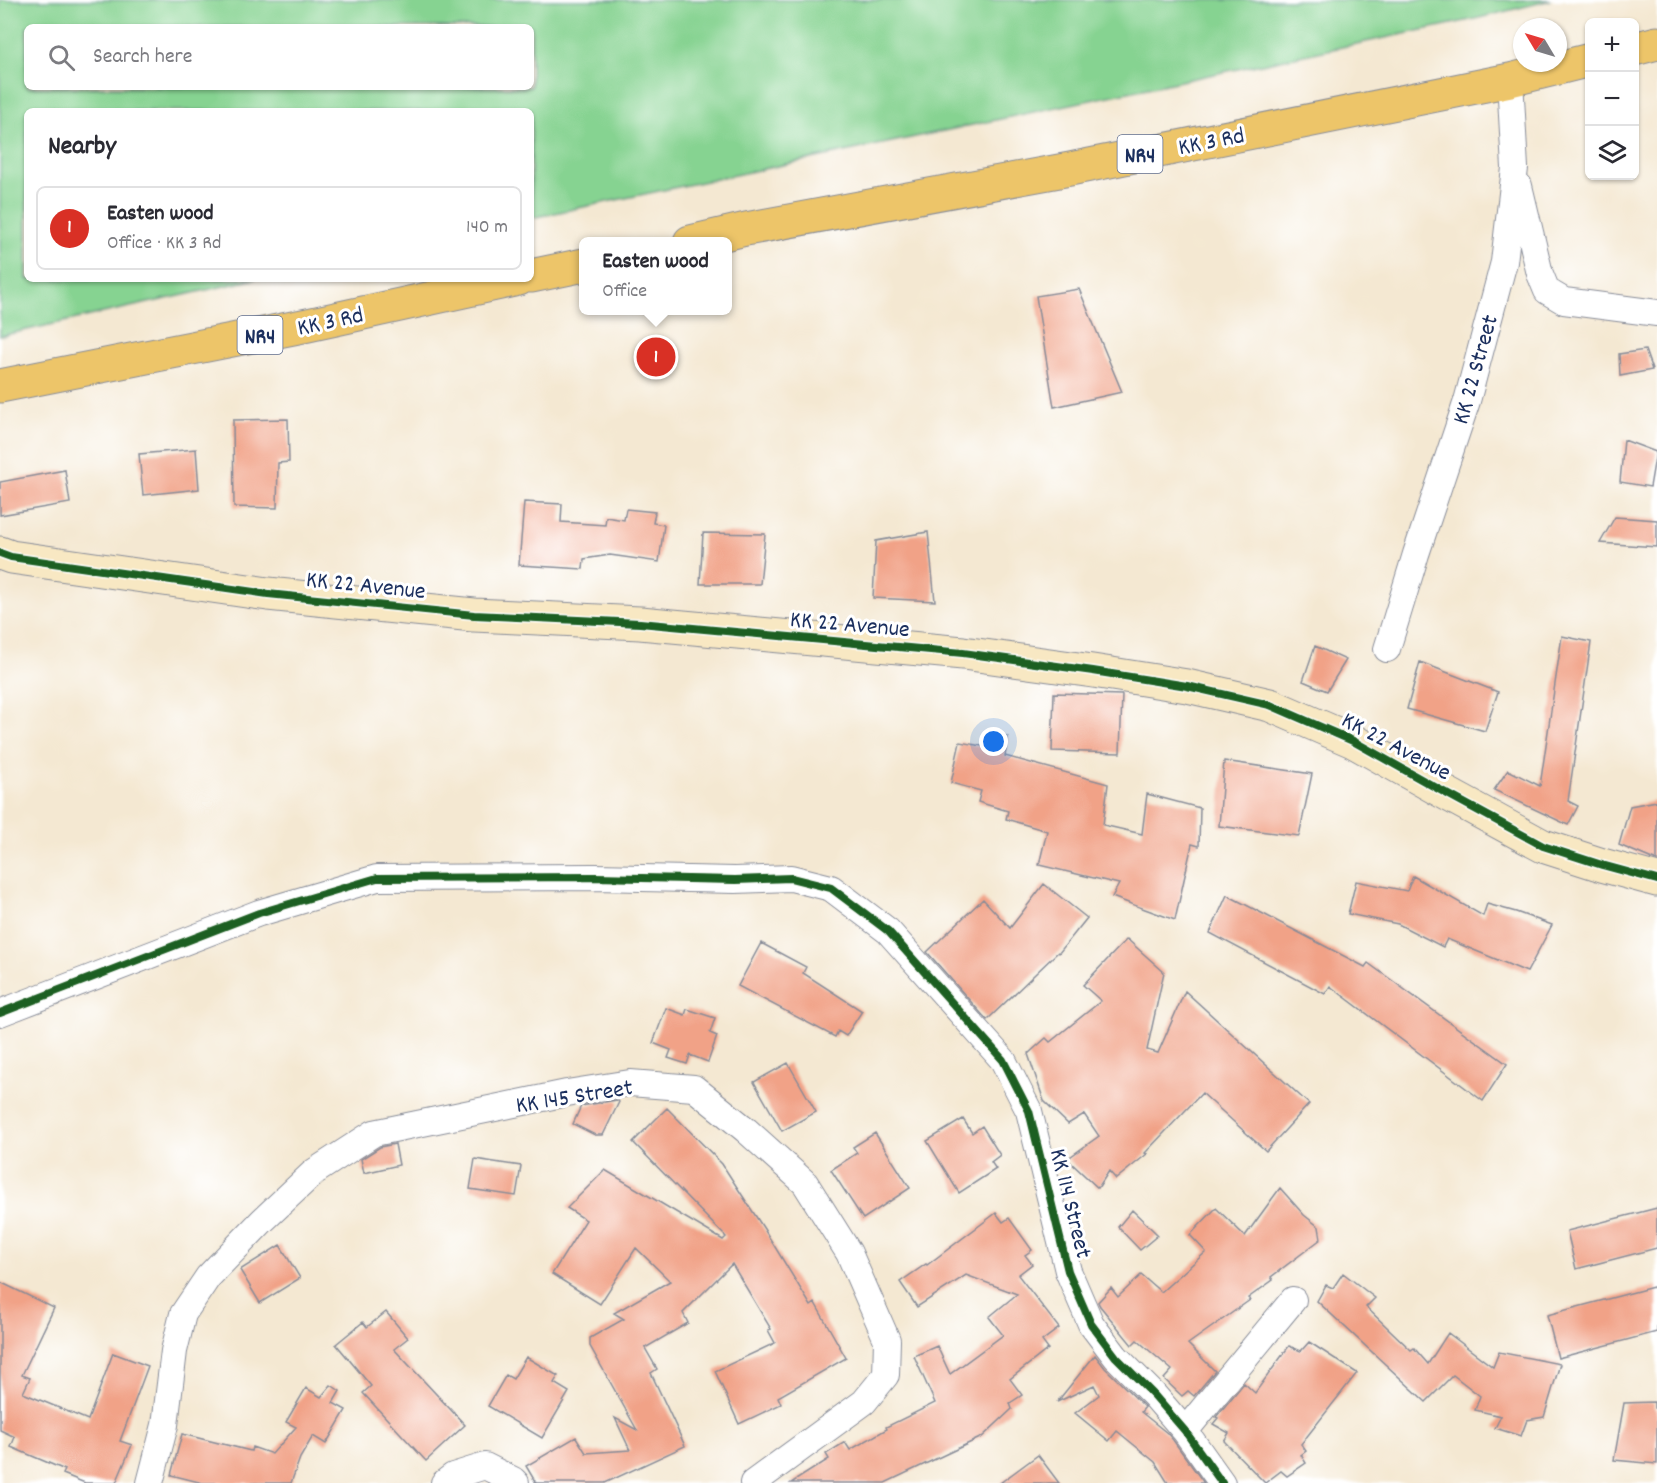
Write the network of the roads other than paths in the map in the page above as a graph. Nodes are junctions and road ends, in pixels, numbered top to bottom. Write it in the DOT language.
graph roads {
  1 [pos="1657,43"];
  2 [pos="1639,48"];
  3 [pos="1585,61"];
  4 [pos="1510,80"];
  5 [pos="1515,168"];
  6 [pos="712,237"];
  7 [pos="579,266"];
  8 [pos="534,275"];
  9 [pos="505,282"];
  10 [pos="1657,313"];
  11 [pos="0,386"];
  12 [pos="0,553"];
  13 [pos="1387,649"];
  14 [pos="1657,880"];
  15 [pos="0,1013"];
  16 [pos="1293,1300"];
  17 [pos="1185,1431"];
  18 [pos="150,1483"];
  19 [pos="444,1483"];
  20 [pos="516,1483"];
  21 [pos="753,1483"];
  22 [pos="1222,1483"];
  1 -- 2 [label="highway"];
  3 -- 4 [label="highway, KK 3 Rd / NR4"];
  4 -- 5 [label="street, KK 22 Street"];
  4 -- 6 [label="highway, KK 3 Rd / NR4"];
  5 -- 10 [label="street"];
  5 -- 13 [label="street, KK 22 Street"];
  7 -- 8 [label="highway"];
  9 -- 11 [label="highway, KK 3 Rd / NR4"];
  12 -- 14 [label="street, KK 22 Avenue"];
  15 -- 17 [label="street, KK 114 Street"];
  16 -- 17 [label="street"];
  17 -- 22 [label="street, KK 114 Street"];
  18 -- 21 [label="street, KK 145 Street"];
  19 -- 20 [label="street"];
}
